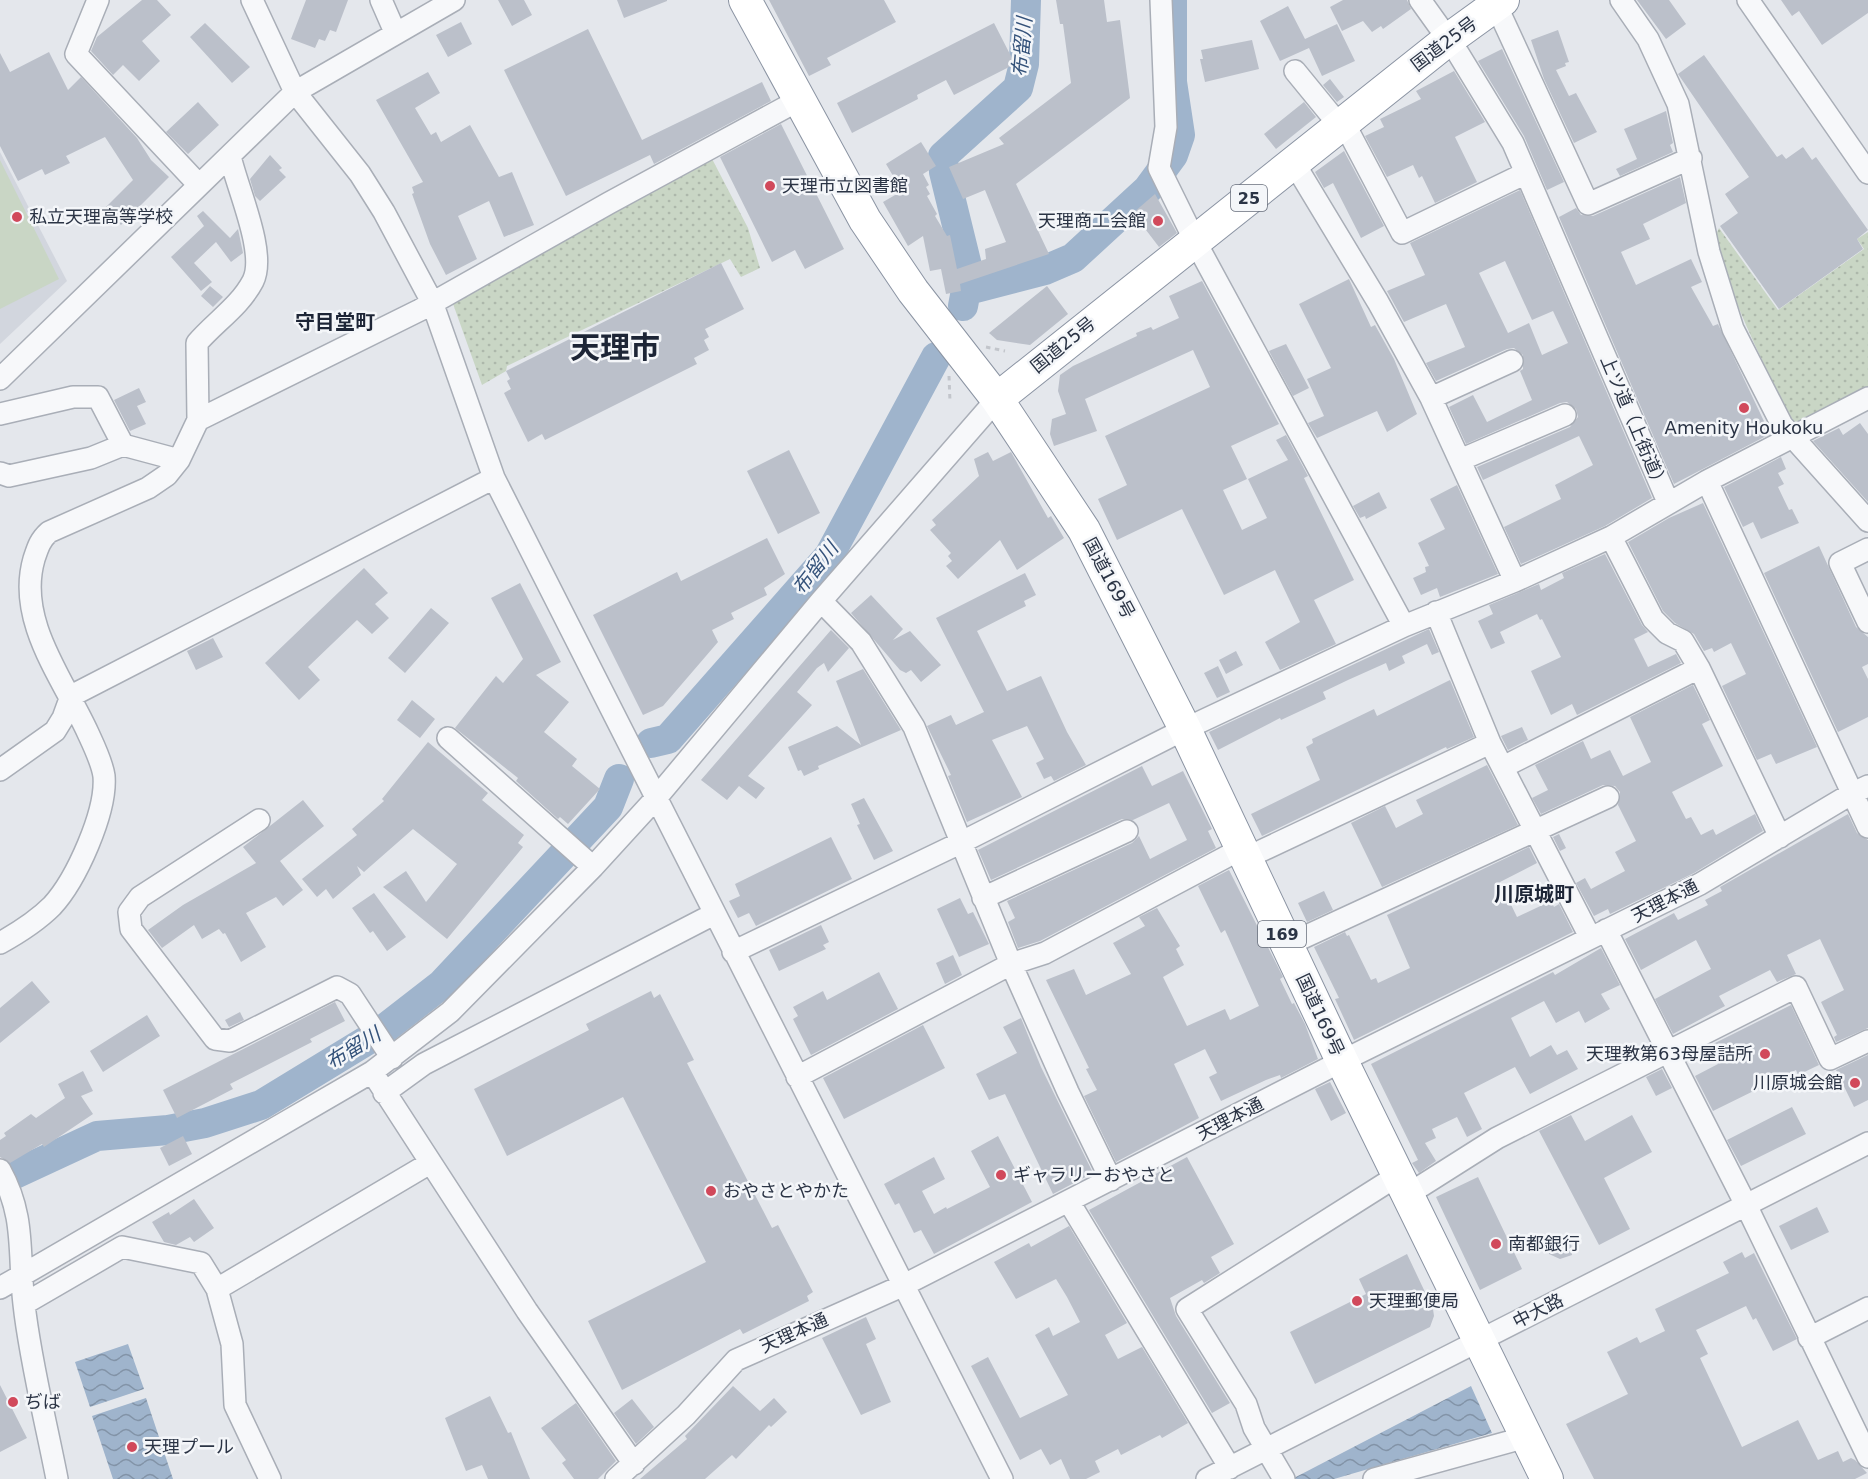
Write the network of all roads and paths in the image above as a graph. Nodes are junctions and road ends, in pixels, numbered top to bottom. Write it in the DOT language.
graph roads {
  1 [pos="98,0"];
  2 [pos="252,0"];
  3 [pos="381,0"];
  4 [pos="454,0"];
  5 [pos="745,0"];
  6 [pos="1161,0"];
  7 [pos="1420,0"];
  8 [pos="1621,0"];
  9 [pos="1748,0"];
  10 [pos="1499,2"];
  11 [pos="395,32"];
  12 [pos="1449,39"];
  13 [pos="1295,71"];
  14 [pos="295,92"];
  15 [pos="799,100"];
  16 [pos="1342,124"];
  17 [pos="230,156"];
  18 [pos="1691,158"];
  19 [pos="1294,163"];
  20 [pos="1867,168"];
  21 [pos="1526,173"];
  22 [pos="199,185"];
  23 [pos="1194,241"];
  24 [pos="432,302"];
  25 [pos="1512,361"];
  26 [pos="949,370"];
  27 [pos="0,380"];
  28 [pos="1431,398"];
  29 [pos="997,399"];
  30 [pos="950,402"];
  31 [pos="1866,403"];
  32 [pos="0,414"];
  33 [pos="1565,415"];
  34 [pos="198,420"];
  35 [pos="1791,436"];
  36 [pos="123,445"];
  37 [pos="179,460"];
  38 [pos="1460,460"];
  39 [pos="0,473"];
  40 [pos="494,478"];
  41 [pos="1707,481"];
  42 [pos="1668,502"];
  43 [pos="1868,521"];
  44 [pos="1611,537"];
  45 [pos="1868,549"];
  46 [pos="1515,581"];
  47 [pos="821,601"];
  48 [pos="1436,612"];
  49 [pos="1868,622"];
  50 [pos="1404,626"];
  51 [pos="1699,668"];
  52 [pos="71,696"];
  53 [pos="1185,729"];
  54 [pos="448,738"];
  55 [pos="1490,743"];
  56 [pos="1503,767"];
  57 [pos="0,770"];
  58 [pos="1859,790"];
  59 [pos="657,797"];
  60 [pos="1608,797"];
  61 [pos="259,820"];
  62 [pos="1868,827"];
  63 [pos="1127,831"];
  64 [pos="1534,831"];
  65 [pos="1780,837"];
  66 [pos="960,843"];
  67 [pos="1243,854"];
  68 [pos="586,860"];
  69 [pos="983,898"];
  70 [pos="714,914"];
  71 [pos="1598,934"];
  72 [pos="0,943"];
  73 [pos="1287,945"];
  74 [pos="733,952"];
  75 [pos="1011,964"];
  76 [pos="1868,1041"];
  77 [pos="386,1050"];
  78 [pos="1668,1050"];
  79 [pos="1342,1061"];
  80 [pos="372,1072"];
  81 [pos="797,1077"];
  82 [pos="384,1093"];
  83 [pos="1868,1143"];
  84 [pos="430,1163"];
  85 [pos="0,1170"];
  86 [pos="1112,1180"];
  87 [pos="1403,1186"];
  88 [pos="1069,1202"];
  89 [pos="1746,1205"];
  90 [pos="23,1274"];
  91 [pos="902,1286"];
  92 [pos="0,1288"];
  93 [pos="217,1288"];
  94 [pos="24,1304"];
  95 [pos="1868,1308"];
  96 [pos="1809,1338"];
  97 [pos="1478,1342"];
  98 [pos="1526,1437"];
  99 [pos="1266,1449"];
  100 [pos="1868,1457"];
  101 [pos="634,1464"];
  102 [pos="1230,1468"];
  103 [pos="57,1479"];
  104 [pos="270,1479"];
  105 [pos="616,1479"];
  106 [pos="1002,1479"];
  107 [pos="1207,1479"];
  108 [pos="1284,1479"];
  109 [pos="1374,1479"];
  110 [pos="1547,1479"];
  1 -- 22 [label="street"];
  2 -- 14 [label="street"];
  3 -- 11 [label="street"];
  4 -- 11 [label="street"];
  5 -- 15 [label="highway"];
  6 -- 23 [label="street"];
  7 -- 12 [label="street, 上ツ道（上街道）"];
  8 -- 18 [label="street"];
  9 -- 20 [label="street"];
  10 -- 12 [label="highway, 国道25号 / 25"];
  10 -- 18 [label="street"];
  11 -- 14 [label="street"];
  12 -- 16 [label="highway, 国道25号 / 25"];
  12 -- 21 [label="street, 上ツ道（上街道）"];
  13 -- 16 [label="street"];
  14 -- 17 [label="street"];
  14 -- 24 [label="street"];
  15 -- 24 [label="street"];
  15 -- 29 [label="highway"];
  16 -- 19 [label="highway, 国道25号 / 25"];
  16 -- 21 [label="street"];
  17 -- 22 [label="street"];
  17 -- 34 [label="street"];
  18 -- 35 [label="street"];
  19 -- 23 [label="highway, 国道25号 / 25"];
  19 -- 28 [label="street"];
  21 -- 42 [label="street, 上ツ道（上街道）"];
  22 -- 27 [label="street"];
  23 -- 29 [label="highway, 国道25号 / 25"];
  23 -- 50 [label="street"];
  24 -- 34 [label="street"];
  24 -- 40 [label="street"];
  25 -- 28 [label="street"];
  26 -- 30 [label="path"];
  28 -- 38 [label="street"];
  29 -- 47 [label="street"];
  29 -- 53 [label="highway, 国道169号 / 169"];
  31 -- 35 [label="street, 上ツ道（上街道）"];
  32 -- 36 [label="street"];
  33 -- 38 [label="street"];
  34 -- 37 [label="street"];
  35 -- 41 [label="street, 上ツ道（上街道）"];
  35 -- 43 [label="street"];
  36 -- 37 [label="street"];
  36 -- 39 [label="street"];
  37 -- 52 [label="street"];
  38 -- 46 [label="street"];
  40 -- 52 [label="street"];
  40 -- 59 [label="street"];
  41 -- 42 [label="street, 上ツ道（上街道）"];
  41 -- 58 [label="street"];
  42 -- 44 [label="street"];
  44 -- 46 [label="street"];
  44 -- 51 [label="street"];
  45 -- 49 [label="street"];
  46 -- 48 [label="street"];
  47 -- 59 [label="street"];
  47 -- 66 [label="street"];
  48 -- 50 [label="street"];
  48 -- 55 [label="street"];
  50 -- 53 [label="street"];
  51 -- 56 [label="street"];
  51 -- 65 [label="street"];
  52 -- 57 [label="street"];
  52 -- 72 [label="street"];
  53 -- 66 [label="street"];
  53 -- 67 [label="highway, 国道169号 / 169"];
  54 -- 68 [label="street"];
  55 -- 56 [label="street"];
  55 -- 67 [label="street"];
  56 -- 64 [label="street"];
  58 -- 62 [label="street"];
  58 -- 65 [label="street, 天理本通"];
  59 -- 68 [label="street"];
  59 -- 70 [label="street"];
  60 -- 64 [label="street"];
  61 -- 77 [label="street"];
  63 -- 69 [label="street"];
  64 -- 71 [label="street"];
  64 -- 73 [label="street"];
  65 -- 71 [label="street, 天理本通"];
  66 -- 69 [label="street"];
  66 -- 74 [label="street"];
  67 -- 73 [label="highway, 国道169号 / 169"];
  67 -- 75 [label="street"];
  68 -- 77 [label="street"];
  69 -- 75 [label="street"];
  70 -- 74 [label="street"];
  70 -- 82 [label="street"];
  71 -- 78 [label="street"];
  71 -- 79 [label="street, 天理本通"];
  73 -- 79 [label="highway, 国道169号 / 169"];
  74 -- 81 [label="street"];
  75 -- 81 [label="street"];
  75 -- 86 [label="street"];
  76 -- 78 [label="street"];
  77 -- 80 [label="street"];
  78 -- 87 [label="street"];
  78 -- 89 [label="street"];
  79 -- 86 [label="street, 天理本通"];
  79 -- 87 [label="highway, 国道169号 / 169"];
  80 -- 82 [label="street"];
  80 -- 90 [label="street"];
  81 -- 91 [label="street"];
  82 -- 84 [label="street"];
  83 -- 89 [label="street, 中大路"];
  84 -- 93 [label="street"];
  84 -- 101 [label="street"];
  85 -- 90 [label="street"];
  86 -- 88 [label="street, 天理本通"];
  87 -- 97 [label="highway, 国道169号 / 169"];
  87 -- 99 [label="street"];
  88 -- 91 [label="street, 天理本通"];
  88 -- 102 [label="street"];
  89 -- 96 [label="street"];
  89 -- 97 [label="street, 中大路"];
  90 -- 92 [label="street"];
  90 -- 94 [label="street"];
  91 -- 101 [label="street, 天理本通"];
  91 -- 106 [label="street"];
  93 -- 94 [label="street"];
  93 -- 104 [label="street"];
  94 -- 103 [label="street"];
  95 -- 96 [label="street"];
  96 -- 100 [label="street"];
  97 -- 98 [label="highway, 国道169号 / 169"];
  97 -- 99 [label="street, 中大路"];
  98 -- 109 [label="street"];
  98 -- 110 [label="highway, 国道169号 / 169"];
  99 -- 102 [label="street, 中大路"];
  99 -- 108 [label="street"];
  101 -- 105 [label="street, 天理本通"];
  102 -- 107 [label="street, 中大路"];
}
